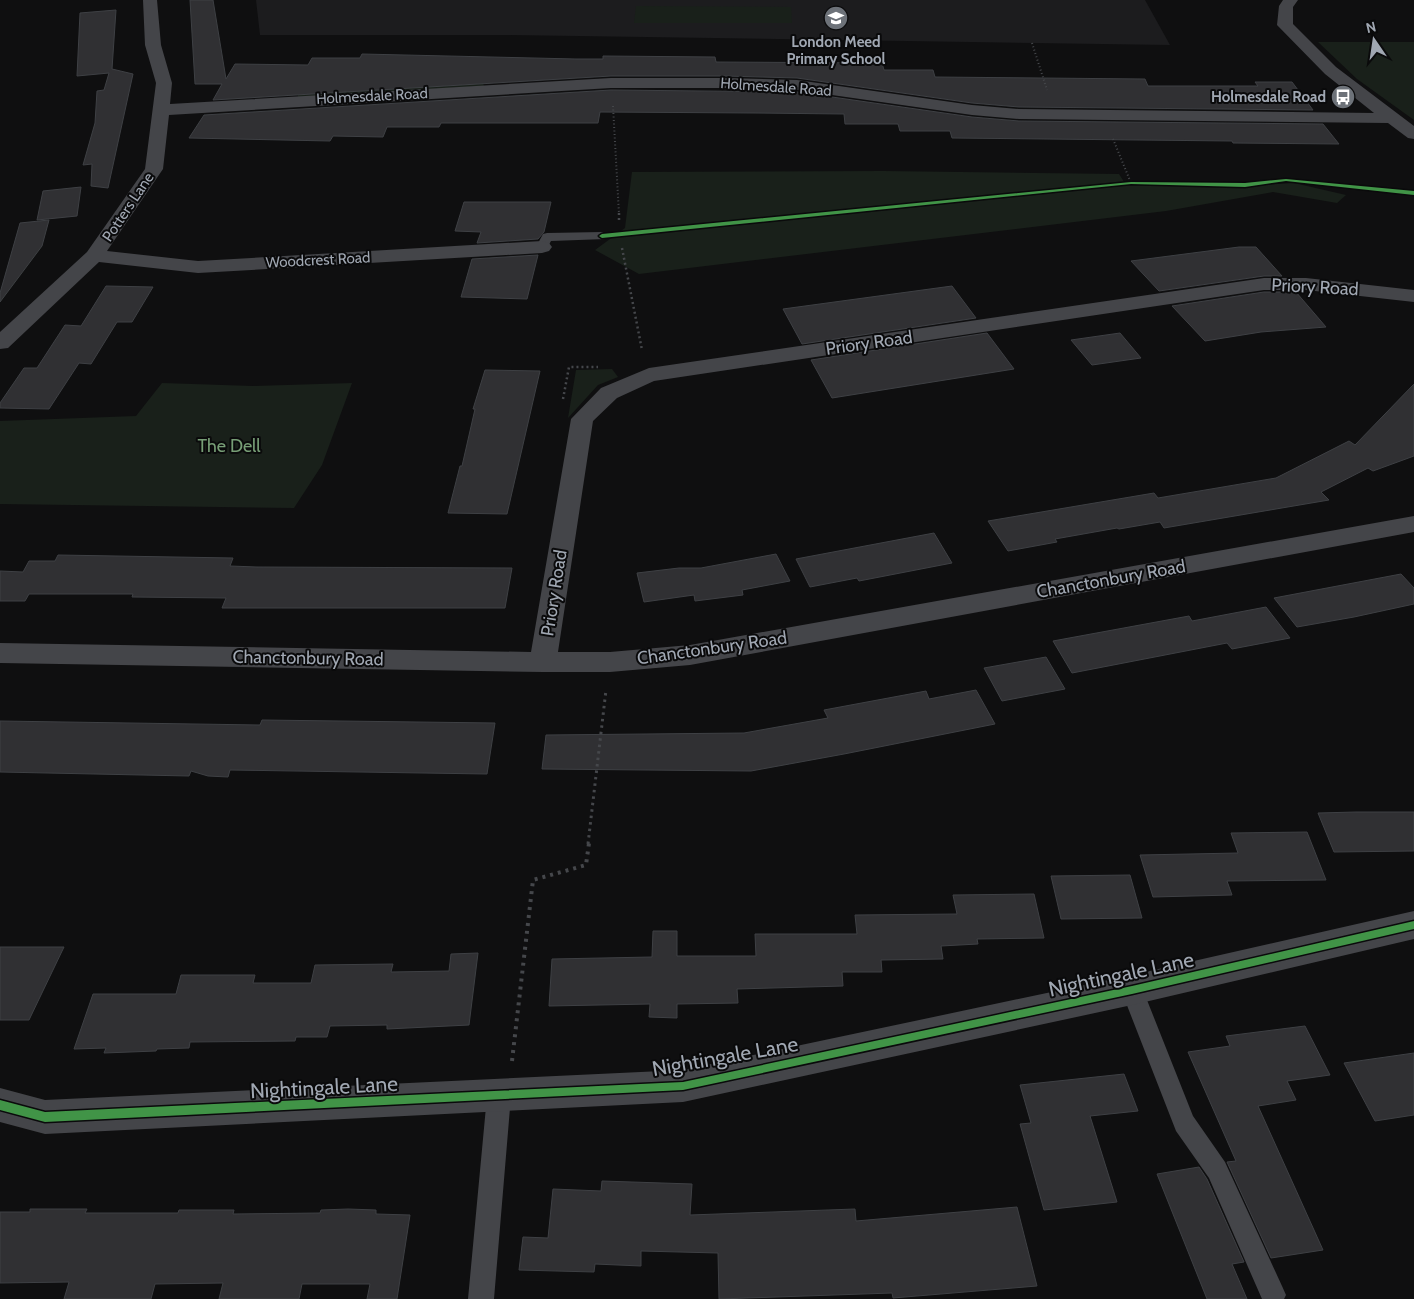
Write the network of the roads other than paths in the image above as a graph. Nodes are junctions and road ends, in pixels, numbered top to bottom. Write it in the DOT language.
graph roads {
  1 [pos="150,0"];
  2 [pos="1292,0"];
  3 [pos="160,110"];
  4 [pos="1392,118"];
  5 [pos="1414,134"];
  6 [pos="602,236"];
  7 [pos="542,247"];
  8 [pos="94,256"];
  9 [pos="1414,296"];
  10 [pos="0,343"];
  11 [pos="1414,524"];
  12 [pos="0,653"];
  13 [pos="543,662"];
  14 [pos="1414,925"];
  15 [pos="1132,990"];
  16 [pos="503,1096"];
  17 [pos="0,1105"];
  18 [pos="1273,1296"];
  19 [pos="481,1299"];
  1 -- 3 [label="street, Potters Lane"];
  2 -- 4 [label="street"];
  3 -- 4 [label="street, Holmesdale Road"];
  3 -- 8 [label="street, Potters Lane"];
  4 -- 5 [label="street"];
  6 -- 7 [label="lane"];
  7 -- 8 [label="street, Woodcrest Road"];
  8 -- 10 [label="street, Potters Lane"];
  9 -- 13 [label="street, Priory Road"];
  11 -- 13 [label="street, Chanctonbury Road"];
  12 -- 13 [label="street, Chanctonbury Road"];
  14 -- 15 [label="street, Nightingale Lane"];
  15 -- 16 [label="street, Nightingale Lane"];
  15 -- 18 [label="lane"];
  16 -- 17 [label="street, Nightingale Lane"];
  16 -- 19 [label="lane"];
}
